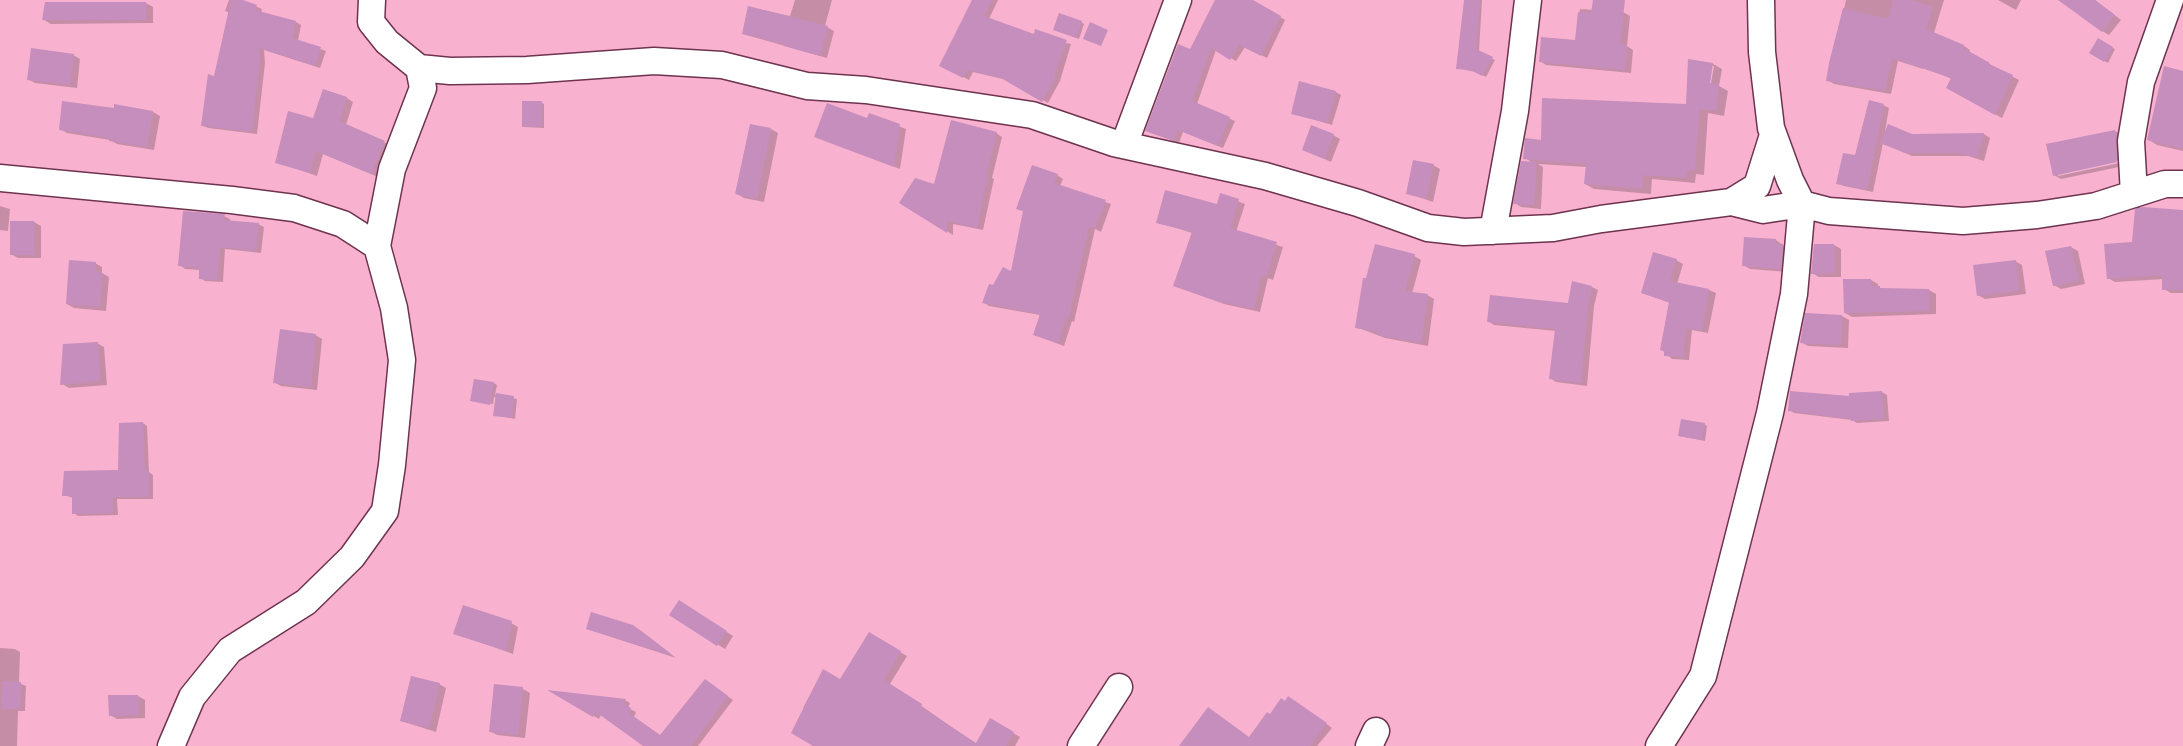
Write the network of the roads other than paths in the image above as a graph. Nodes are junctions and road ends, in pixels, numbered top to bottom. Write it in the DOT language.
graph roads {
  1 [pos="372,0"];
  2 [pos="1178,0"];
  3 [pos="1528,0"];
  4 [pos="1761,0"];
  5 [pos="2170,0"];
  6 [pos="419,68"];
  7 [pos="1773,135"];
  8 [pos="1124,145"];
  9 [pos="0,178"];
  10 [pos="2183,184"];
  11 [pos="2134,194"];
  12 [pos="1731,202"];
  13 [pos="1802,204"];
  14 [pos="1492,231"];
  15 [pos="377,246"];
  16 [pos="1119,687"];
  17 [pos="171,746"];
  18 [pos="1081,746"];
  19 [pos="1659,746"];
  1 -- 6 [label="street"];
  2 -- 8 [label="street"];
  3 -- 14 [label="street"];
  4 -- 7 [label="street"];
  5 -- 11 [label="street"];
  6 -- 8 [label="street"];
  6 -- 15 [label="street"];
  7 -- 12 [label="street"];
  7 -- 13 [label="street"];
  8 -- 14 [label="street"];
  9 -- 15 [label="street"];
  10 -- 11 [label="street"];
  11 -- 13 [label="street"];
  12 -- 13 [label="street"];
  12 -- 14 [label="street"];
  13 -- 19 [label="street"];
  15 -- 17 [label="street"];
  16 -- 18 [label="street"];
}
